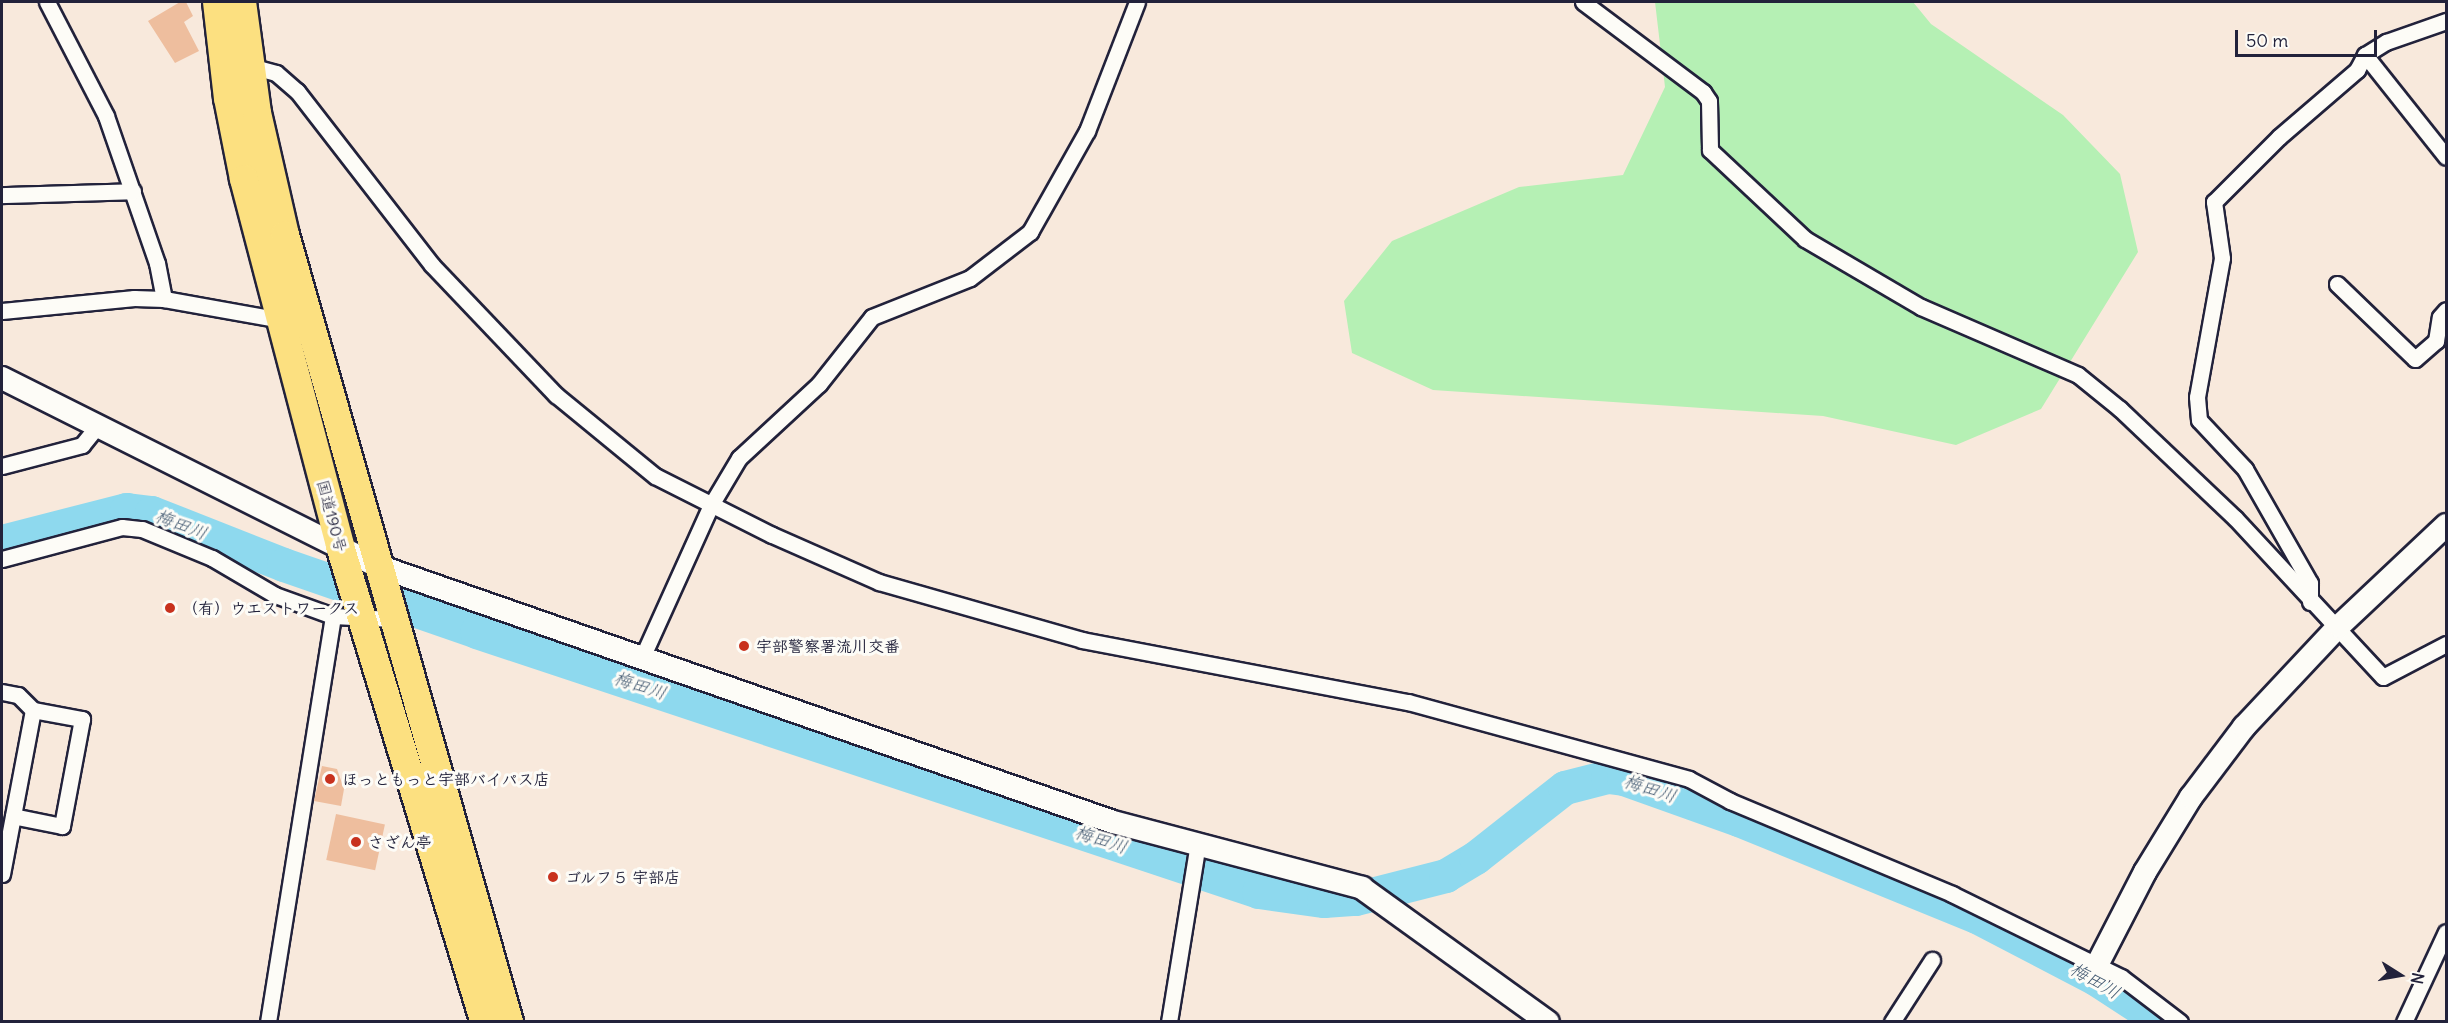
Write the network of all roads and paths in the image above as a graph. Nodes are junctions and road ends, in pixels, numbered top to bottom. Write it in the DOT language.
graph roads {
  1 [pos="47,2"];
  2 [pos="217,2"];
  3 [pos="242,2"];
  4 [pos="1137,2"];
  5 [pos="1583,2"];
  6 [pos="2446,21"];
  7 [pos="2365,55"];
  8 [pos="250,66"];
  9 [pos="2446,157"];
  10 [pos="133,191"];
  11 [pos="2,195"];
  12 [pos="2337,284"];
  13 [pos="164,299"];
  14 [pos="2446,310"];
  15 [pos="2,311"];
  16 [pos="282,320"];
  17 [pos="2,378"];
  18 [pos="98,425"];
  19 [pos="2,466"];
  20 [pos="711,505"];
  21 [pos="2446,525"];
  22 [pos="343,558"];
  23 [pos="2,559"];
  24 [pos="379,573"];
  25 [pos="2310,602"];
  26 [pos="350,613"];
  27 [pos="392,615"];
  28 [pos="2339,626"];
  29 [pos="2446,644"];
  30 [pos="641,660"];
  31 [pos="2,692"];
  32 [pos="33,710"];
  33 [pos="9,818"];
  34 [pos="1198,843"];
  35 [pos="2,874"];
  36 [pos="2446,932"];
  37 [pos="1932,960"];
  38 [pos="2096,967"];
  39 [pos="268,1022"];
  40 [pos="485,1022"];
  41 [pos="509,1022"];
  42 [pos="1169,1022"];
  43 [pos="1548,1022"];
  44 [pos="1892,1022"];
  45 [pos="2180,1022"];
  46 [pos="2404,1022"];
  1 -- 10 [label="street"];
  2 -- 16 [label="highway, 国道190号"];
  3 -- 8 [label="highway, 国道190号"];
  4 -- 20 [label="street"];
  5 -- 25 [label="street"];
  6 -- 7 [label="street"];
  7 -- 9 [label="street"];
  7 -- 25 [label="street"];
  8 -- 20 [label="street"];
  8 -- 24 [label="highway, 国道190号"];
  10 -- 11 [label="street"];
  10 -- 13 [label="street"];
  12 -- 14 [label="street"];
  13 -- 15 [label="street"];
  13 -- 16 [label="street"];
  16 -- 22 [label="highway, 国道190号"];
  17 -- 18 [label="street"];
  18 -- 19 [label="street"];
  18 -- 22 [label="street"];
  20 -- 30 [label="street"];
  20 -- 38 [label="street"];
  21 -- 28 [label="street"];
  22 -- 24 [label="street"];
  22 -- 26 [label="highway, 国道190号"];
  23 -- 26 [label="street"];
  24 -- 27 [label="highway, 国道190号"];
  24 -- 30 [label="street"];
  25 -- 28 [label="street"];
  26 -- 27 [label="street"];
  26 -- 39 [label="street"];
  26 -- 40 [label="highway, 国道190号"];
  27 -- 41 [label="highway, 国道190号"];
  28 -- 29 [label="street"];
  28 -- 38 [label="street"];
  30 -- 34 [label="street"];
  31 -- 32 [label="street"];
  32 -- 33 [label="street"];
  32 -- 33 [label="street"];
  33 -- 35 [label="street"];
  34 -- 42 [label="street"];
  34 -- 43 [label="street"];
  36 -- 46 [label="street"];
  37 -- 44 [label="street"];
  38 -- 45 [label="street"];
}
